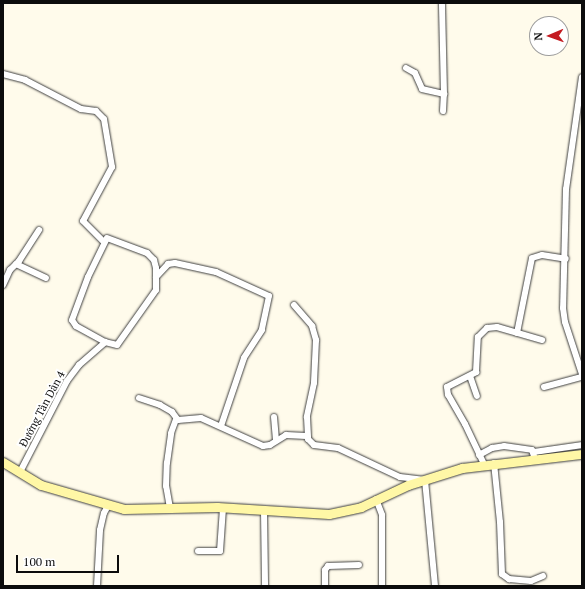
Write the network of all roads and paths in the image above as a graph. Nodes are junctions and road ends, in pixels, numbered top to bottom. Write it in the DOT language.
graph roads {
  1 [pos="442,3"];
  2 [pos="406,68"];
  3 [pos="3,74"];
  4 [pos="582,77"];
  5 [pos="444,94"];
  6 [pos="443,111"];
  7 [pos="39,230"];
  8 [pos="103,241"];
  9 [pos="566,258"];
  10 [pos="16,264"];
  11 [pos="156,277"];
  12 [pos="46,278"];
  13 [pos="3,285"];
  14 [pos="294,305"];
  15 [pos="517,333"];
  16 [pos="542,340"];
  17 [pos="105,342"];
  18 [pos="582,374"];
  19 [pos="470,376"];
  20 [pos="582,377"];
  21 [pos="544,387"];
  22 [pos="477,396"];
  23 [pos="139,398"];
  24 [pos="274,417"];
  25 [pos="176,419"];
  26 [pos="221,426"];
  27 [pos="306,436"];
  28 [pos="276,439"];
  29 [pos="582,445"];
  30 [pos="582,454"];
  31 [pos="480,455"];
  32 [pos="534,455"];
  33 [pos="3,462"];
  34 [pos="494,463"];
  35 [pos="484,464"];
  36 [pos="20,472"];
  37 [pos="425,480"];
  38 [pos="376,499"];
  39 [pos="114,506"];
  40 [pos="170,508"];
  41 [pos="223,508"];
  42 [pos="264,511"];
  43 [pos="198,551"];
  44 [pos="358,565"];
  45 [pos="543,576"];
  46 [pos="97,586"];
  47 [pos="265,586"];
  48 [pos="326,586"];
  49 [pos="382,586"];
  50 [pos="435,586"];
  1 -- 5 [label="street"];
  2 -- 5 [label="street"];
  3 -- 8 [label="street"];
  4 -- 9 [label="street"];
  5 -- 6 [label="street"];
  7 -- 10 [label="street"];
  8 -- 11 [label="street"];
  8 -- 17 [label="street"];
  9 -- 15 [label="street"];
  9 -- 18 [label="street"];
  10 -- 12 [label="street"];
  10 -- 13 [label="street"];
  11 -- 17 [label="street"];
  11 -- 26 [label="street"];
  14 -- 27 [label="street"];
  15 -- 16 [label="street"];
  15 -- 19 [label="street"];
  17 -- 36 [label="street, Đướng Tân Dân 4"];
  19 -- 22 [label="street"];
  19 -- 31 [label="street"];
  20 -- 21 [label="street"];
  23 -- 25 [label="street"];
  24 -- 28 [label="street"];
  25 -- 26 [label="street"];
  25 -- 40 [label="street"];
  26 -- 28 [label="street"];
  27 -- 28 [label="street"];
  27 -- 37 [label="street"];
  29 -- 32 [label="street"];
  30 -- 32 [label="street"];
  31 -- 32 [label="street"];
  31 -- 35 [label="street"];
  32 -- 34 [label="street"];
  33 -- 36 [label="street"];
  34 -- 35 [label="street"];
  34 -- 45 [label="street"];
  35 -- 37 [label="street"];
  36 -- 39 [label="street"];
  37 -- 38 [label="street"];
  37 -- 50 [label="street"];
  38 -- 42 [label="street"];
  38 -- 49 [label="street"];
  39 -- 40 [label="street"];
  39 -- 46 [label="street"];
  40 -- 41 [label="street"];
  41 -- 42 [label="street"];
  41 -- 43 [label="street"];
  42 -- 47 [label="street"];
  44 -- 48 [label="street"];
}
